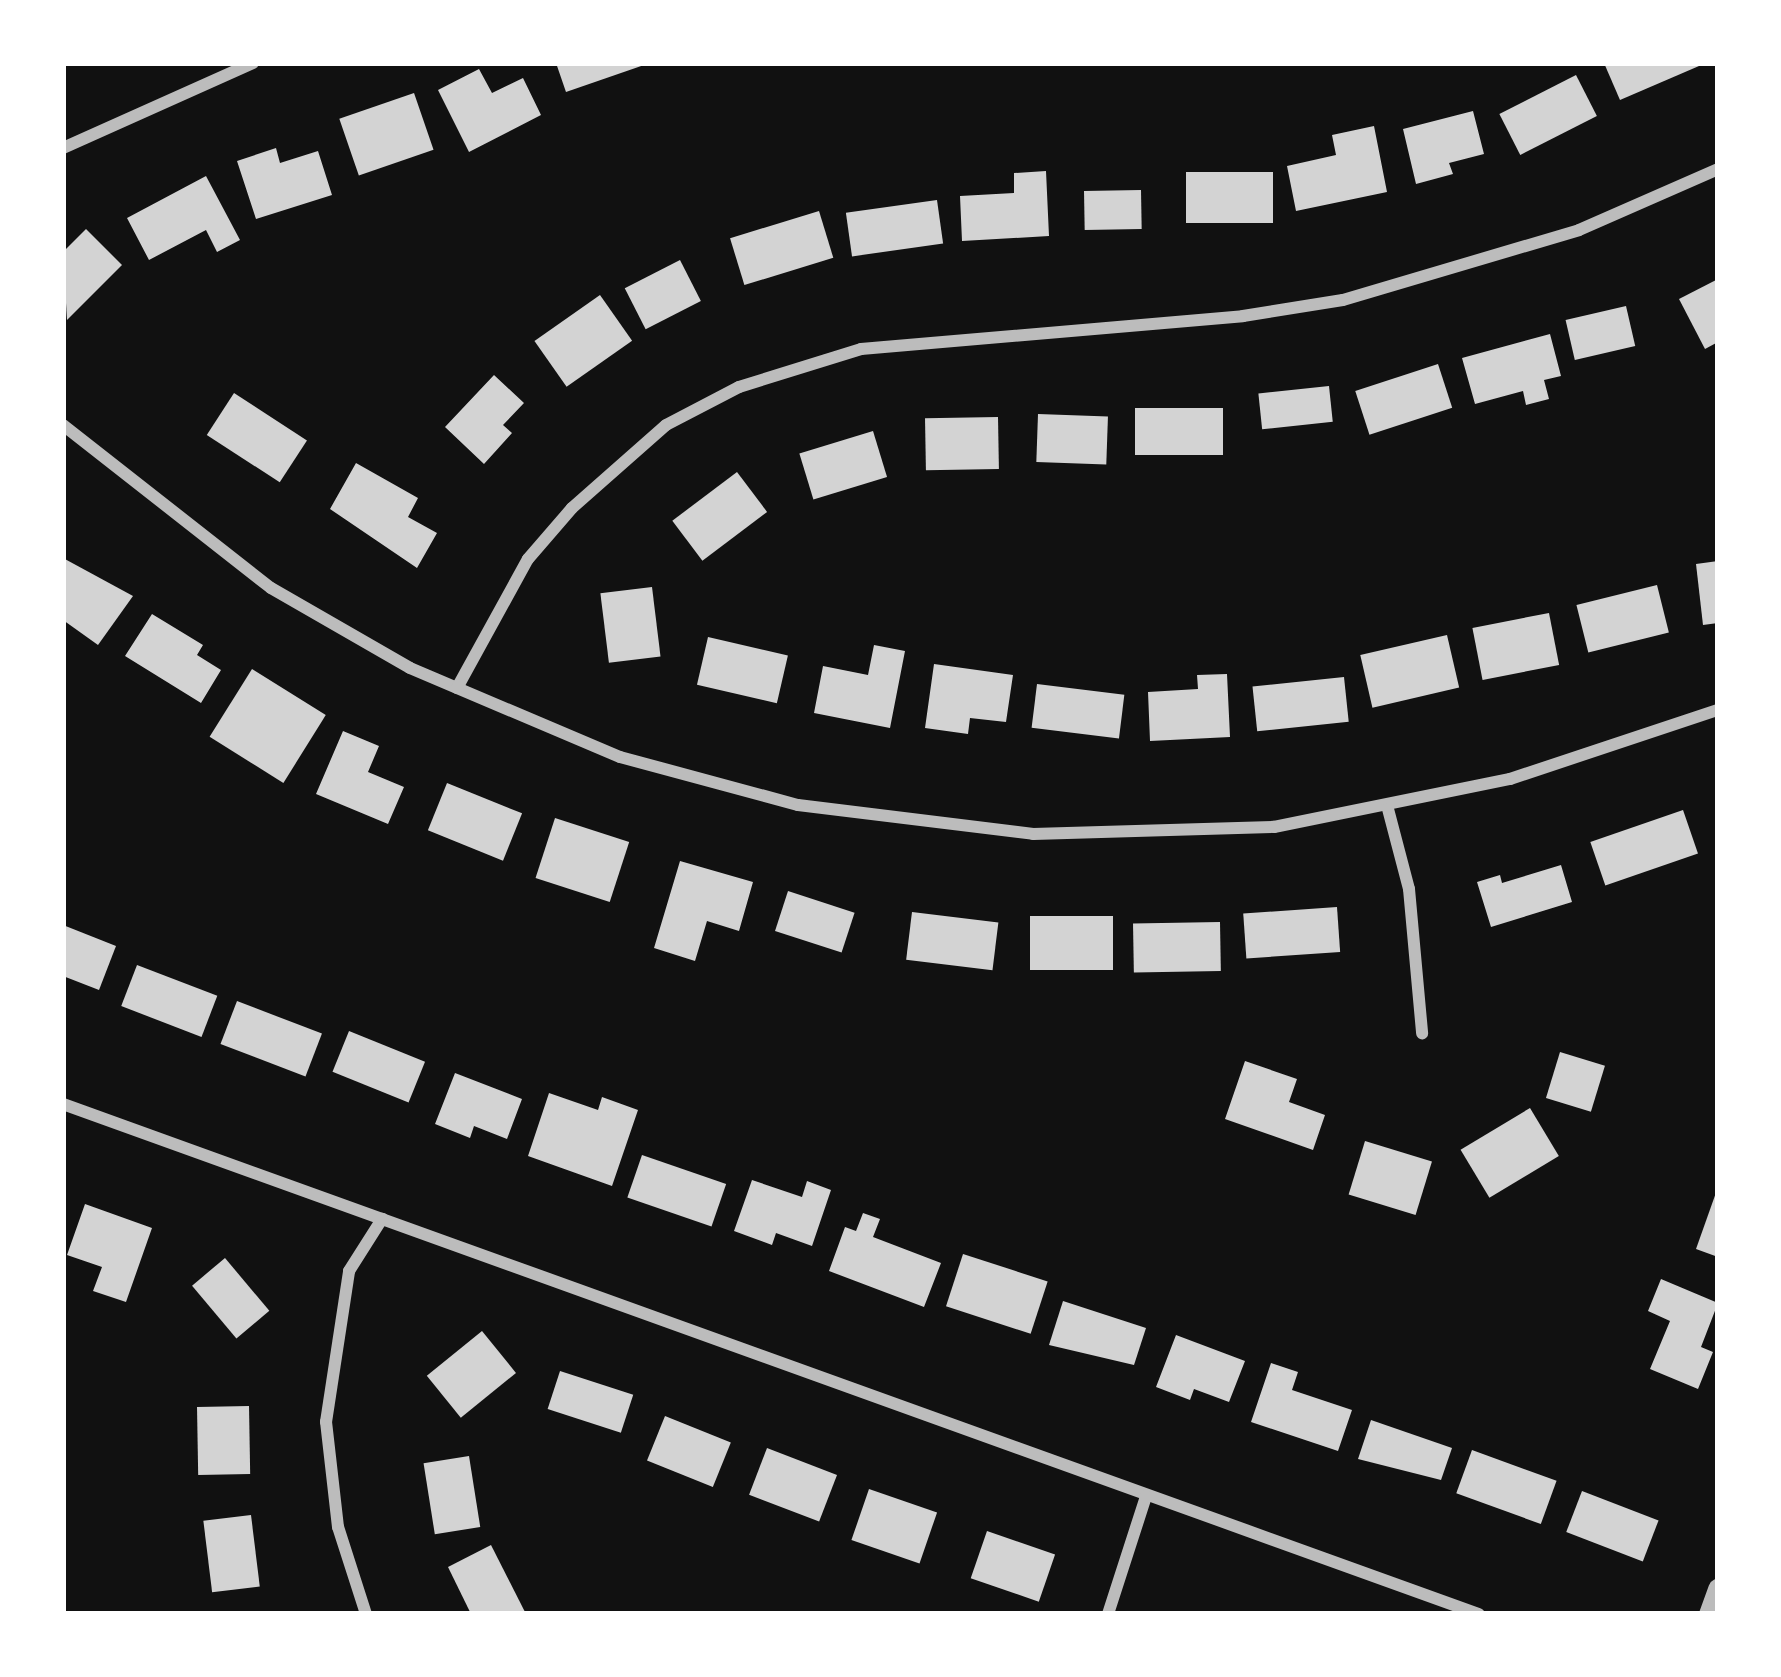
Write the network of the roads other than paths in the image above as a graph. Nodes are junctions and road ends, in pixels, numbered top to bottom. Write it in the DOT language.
graph roads {
  1 [pos="253,63"];
  2 [pos="63,148"];
  3 [pos="1718,170"];
  4 [pos="63,425"];
  5 [pos="457,688"];
  6 [pos="1718,710"];
  7 [pos="1388,809"];
  8 [pos="1421,1033"];
  9 [pos="63,1104"];
  10 [pos="382,1219"];
  11 [pos="1146,1496"];
  12 [pos="1718,1589"];
  13 [pos="366,1614"];
  14 [pos="1108,1614"];
  15 [pos="1479,1614"];
  16 [pos="1709,1614"];
  1 -- 2 [label="street"];
  3 -- 5 [label="street"];
  4 -- 5 [label="street"];
  5 -- 7 [label="street"];
  6 -- 7 [label="street"];
  7 -- 8 [label="street"];
  9 -- 10 [label="street"];
  10 -- 11 [label="street"];
  10 -- 13 [label="street"];
  11 -- 14 [label="street"];
  11 -- 15 [label="street"];
  12 -- 16 [label="street"];
}
